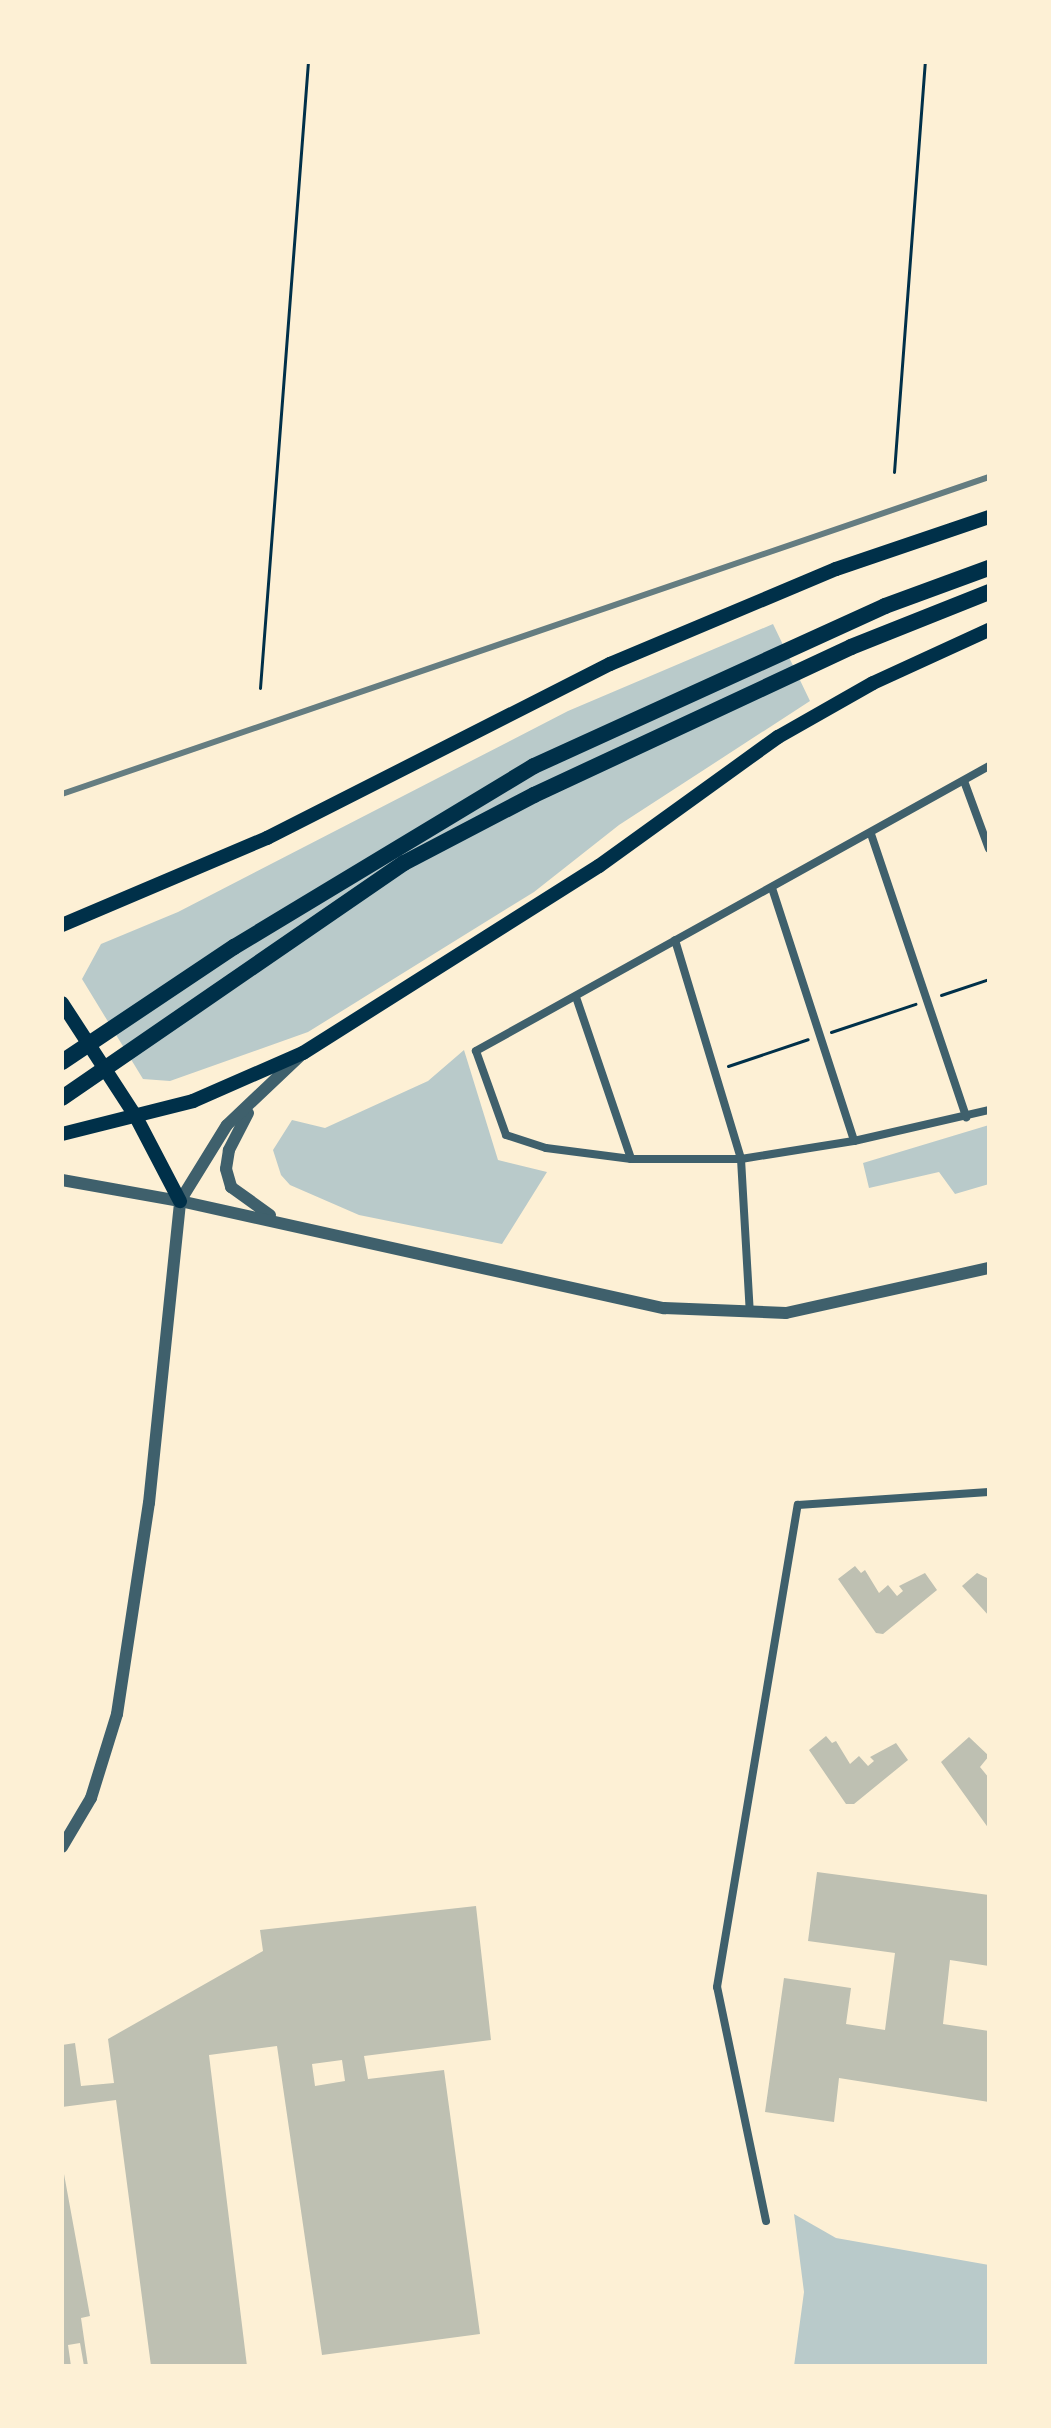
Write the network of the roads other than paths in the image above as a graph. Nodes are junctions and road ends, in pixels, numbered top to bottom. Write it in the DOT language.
graph roads {
  1 [pos="989,517"];
  2 [pos="989,568"];
  3 [pos="989,592"];
  4 [pos="989,630"];
  5 [pos="989,766"];
  6 [pos="964,781"];
  7 [pos="871,834"];
  8 [pos="989,849"];
  9 [pos="772,888"];
  10 [pos="62,925"];
  11 [pos="675,940"];
  12 [pos="576,997"];
  13 [pos="62,1003"];
  14 [pos="303,1053"];
  15 [pos="62,1062"];
  16 [pos="62,1098"];
  17 [pos="258,1098"];
  18 [pos="989,1110"];
  19 [pos="136,1117"];
  20 [pos="966,1117"];
  21 [pos="62,1134"];
  22 [pos="854,1141"];
  23 [pos="631,1159"];
  24 [pos="741,1159"];
  25 [pos="62,1180"];
  26 [pos="180,1201"];
  27 [pos="292,1225"];
  28 [pos="989,1268"];
  29 [pos="750,1313"];
  30 [pos="989,1492"];
  31 [pos="62,1847"];
  32 [pos="766,2221"];
  1 -- 10 [label="main road"];
  2 -- 15 [label="highway"];
  3 -- 16 [label="highway"];
  4 -- 14 [label="main road"];
  5 -- 6 [label="street"];
  6 -- 7 [label="street"];
  6 -- 8 [label="street"];
  7 -- 9 [label="street"];
  7 -- 20 [label="street"];
  9 -- 11 [label="street"];
  9 -- 22 [label="street"];
  11 -- 12 [label="street"];
  11 -- 24 [label="street"];
  12 -- 23 [label="street"];
  12 -- 23 [label="street"];
  13 -- 19 [label="main road"];
  14 -- 17 [label="street"];
  14 -- 19 [label="main road"];
  17 -- 26 [label="street"];
  17 -- 27 [label="street"];
  18 -- 20 [label="street"];
  19 -- 21 [label="main road"];
  19 -- 26 [label="main road"];
  20 -- 22 [label="street"];
  22 -- 24 [label="street"];
  23 -- 24 [label="street"];
  24 -- 29 [label="street"];
  25 -- 26 [label="street"];
  26 -- 27 [label="street"];
  26 -- 31 [label="street"];
  27 -- 29 [label="street"];
  28 -- 29 [label="street"];
  30 -- 32 [label="street"];
}
